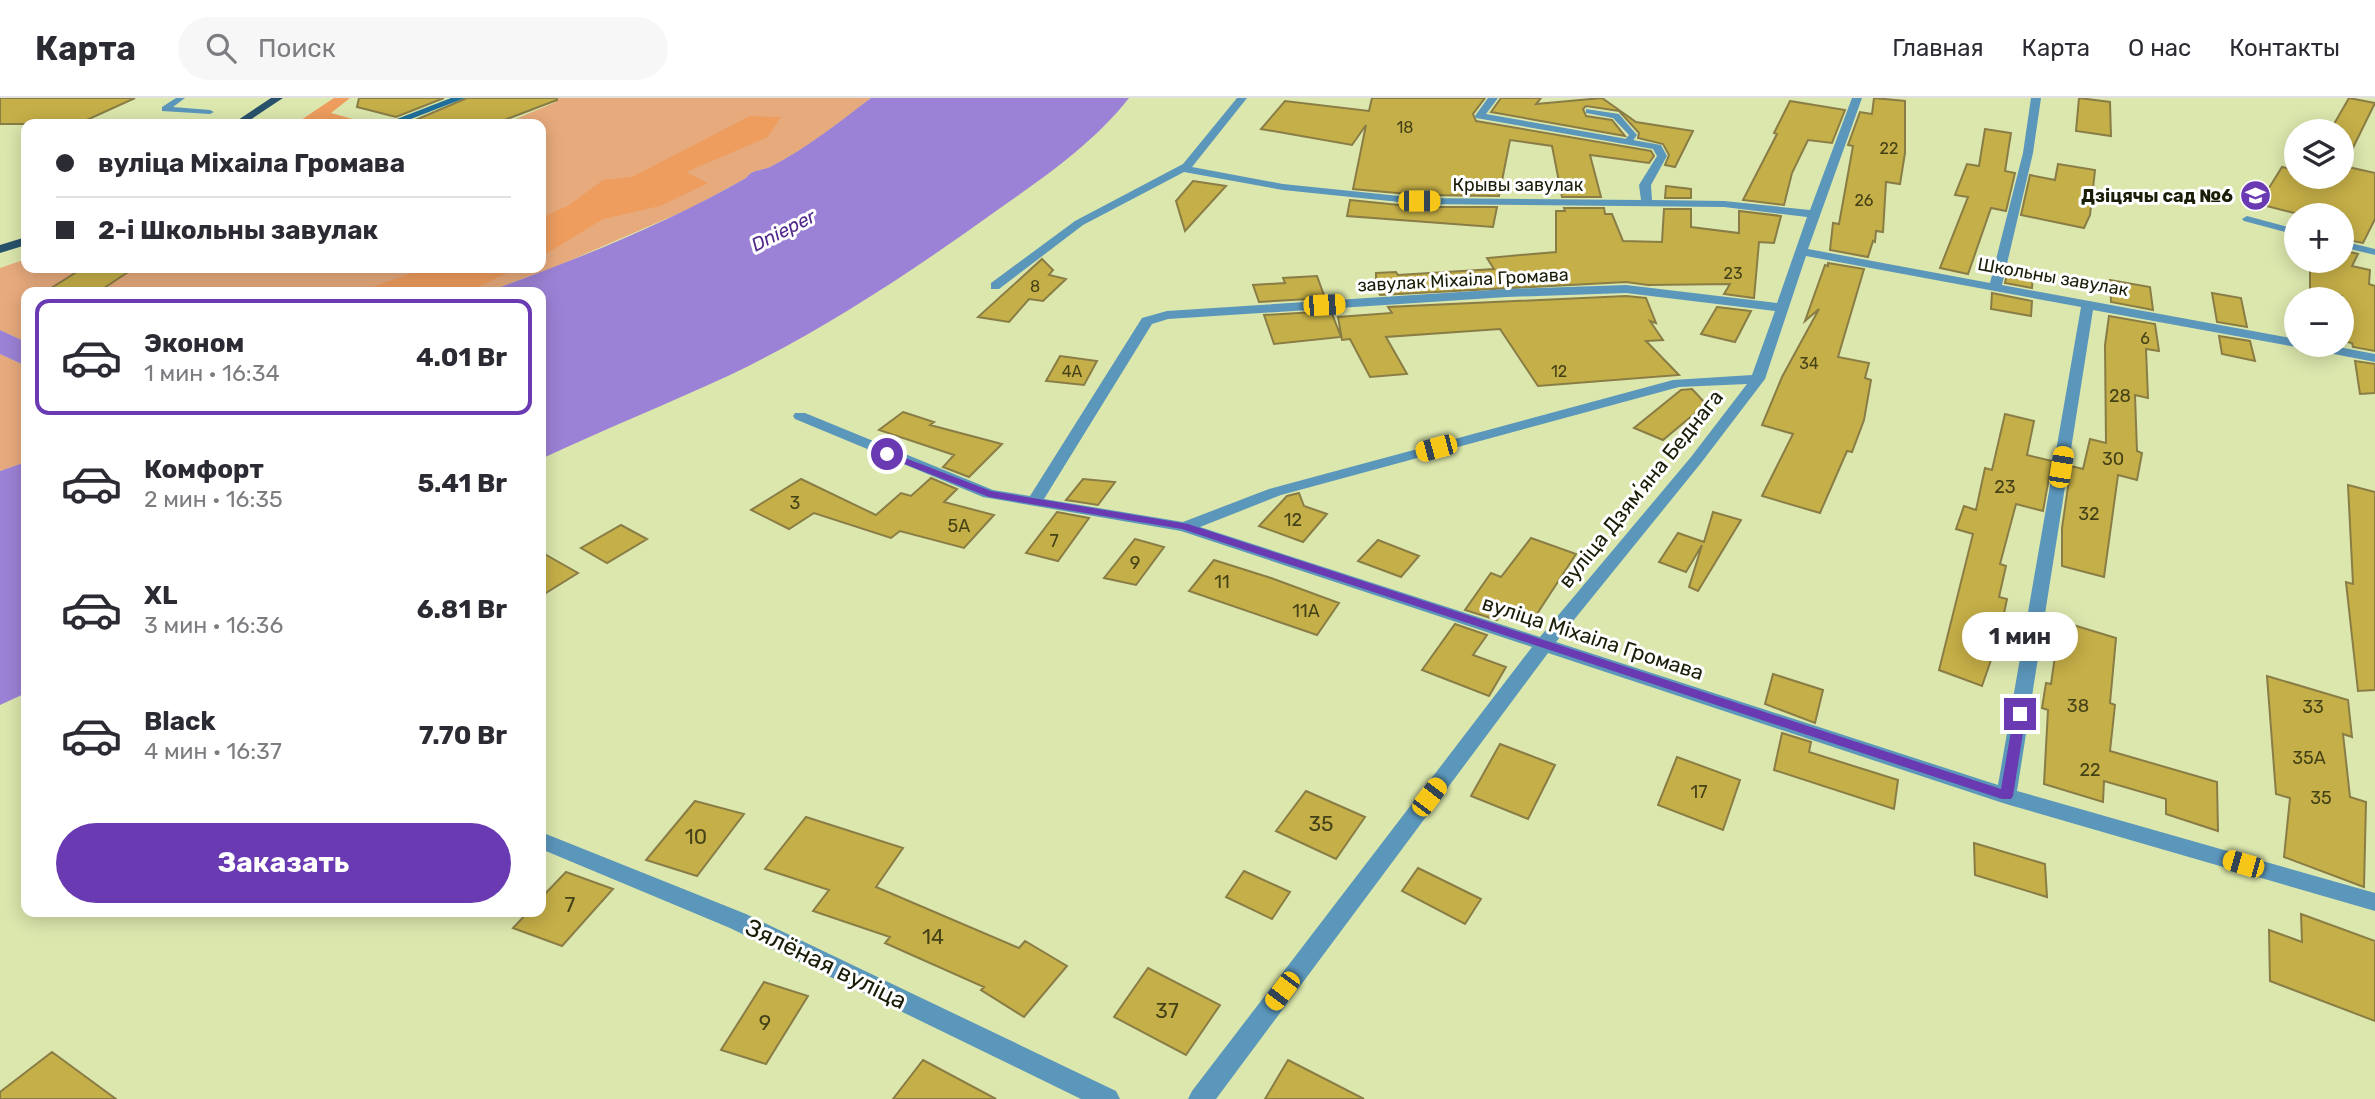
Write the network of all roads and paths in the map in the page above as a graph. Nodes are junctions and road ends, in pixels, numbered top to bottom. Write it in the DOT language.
graph roads {
  1 [pos="181,98"];
  2 [pos="460,98"];
  3 [pos="1242,98"];
  4 [pos="1493,98"];
  5 [pos="1857,98"];
  6 [pos="2036,98"];
  7 [pos="281,101"];
  8 [pos="1590,111"];
  9 [pos="210,112"];
  10 [pos="247,119"];
  11 [pos="260,119"];
  12 [pos="403,119"];
  13 [pos="1629,140"];
  14 [pos="1182,168"];
  15 [pos="1647,203"];
  16 [pos="1814,214"];
  17 [pos="2247,219"];
  18 [pos="2284,229"];
  19 [pos="21,242"];
  20 [pos="2354,247"];
  21 [pos="0,248"];
  22 [pos="1802,252"];
  23 [pos="2375,252"];
  24 [pos="995,286"];
  25 [pos="1996,286"];
  26 [pos="2088,303"];
  27 [pos="1783,308"];
  28 [pos="2284,340"];
  29 [pos="2354,354"];
  30 [pos="2375,358"];
  31 [pos="1758,379"];
  32 [pos="800,416"];
  33 [pos="1035,502"];
  34 [pos="1184,527"];
  35 [pos="1543,646"];
  36 [pos="2006,796"];
  37 [pos="546,842"];
  38 [pos="2375,902"];
  39 [pos="1107,1099"];
  40 [pos="1201,1099"];
  1 -- 9 [label="lane"];
  2 -- 12 [label="street"];
  3 -- 14 [label="street"];
  4 -- 13 [label="street"];
  5 -- 16 [label="street, вуліца Дзямʼяна Беднага"];
  6 -- 25 [label="street"];
  7 -- 10 [label="main road"];
  7 -- 11 [label="main road"];
  8 -- 13 [label="lane"];
  13 -- 15 [label="street"];
  14 -- 15 [label="street, Крывы завулак"];
  14 -- 24 [label="street"];
  15 -- 16 [label="street, Крывы завулак"];
  16 -- 22 [label="street, вуліца Дзямʼяна Беднага"];
  17 -- 18 [label="lane"];
  19 -- 21 [label="main road"];
  20 -- 23 [label="lane"];
  22 -- 25 [label="street, Школьны завулак"];
  22 -- 27 [label="street, вуліца Дзямʼяна Беднага"];
  25 -- 26 [label="street, Школьны завулак"];
  26 -- 28 [label="street, Школьны завулак"];
  26 -- 36 [label="street"];
  27 -- 31 [label="street, вуліца Дзямʼяна Беднага"];
  27 -- 33 [label="street, завулак Міхаіла Громава"];
  29 -- 30 [label="street"];
  31 -- 34 [label="street"];
  31 -- 35 [label="street, вуліца Дзямʼяна Беднага"];
  32 -- 33 [label="street, вуліца Міхаіла Громава"];
  33 -- 34 [label="street, вуліца Міхаіла Громава"];
  34 -- 35 [label="street, вуліца Міхаіла Громава"];
  35 -- 36 [label="street, вуліца Міхаіла Громава"];
  35 -- 40 [label="street, вуліца Дзямʼяна Беднага"];
  36 -- 38 [label="street, вуліца Міхаіла Громава"];
  37 -- 39 [label="street, Зялёная вуліца"];
}
